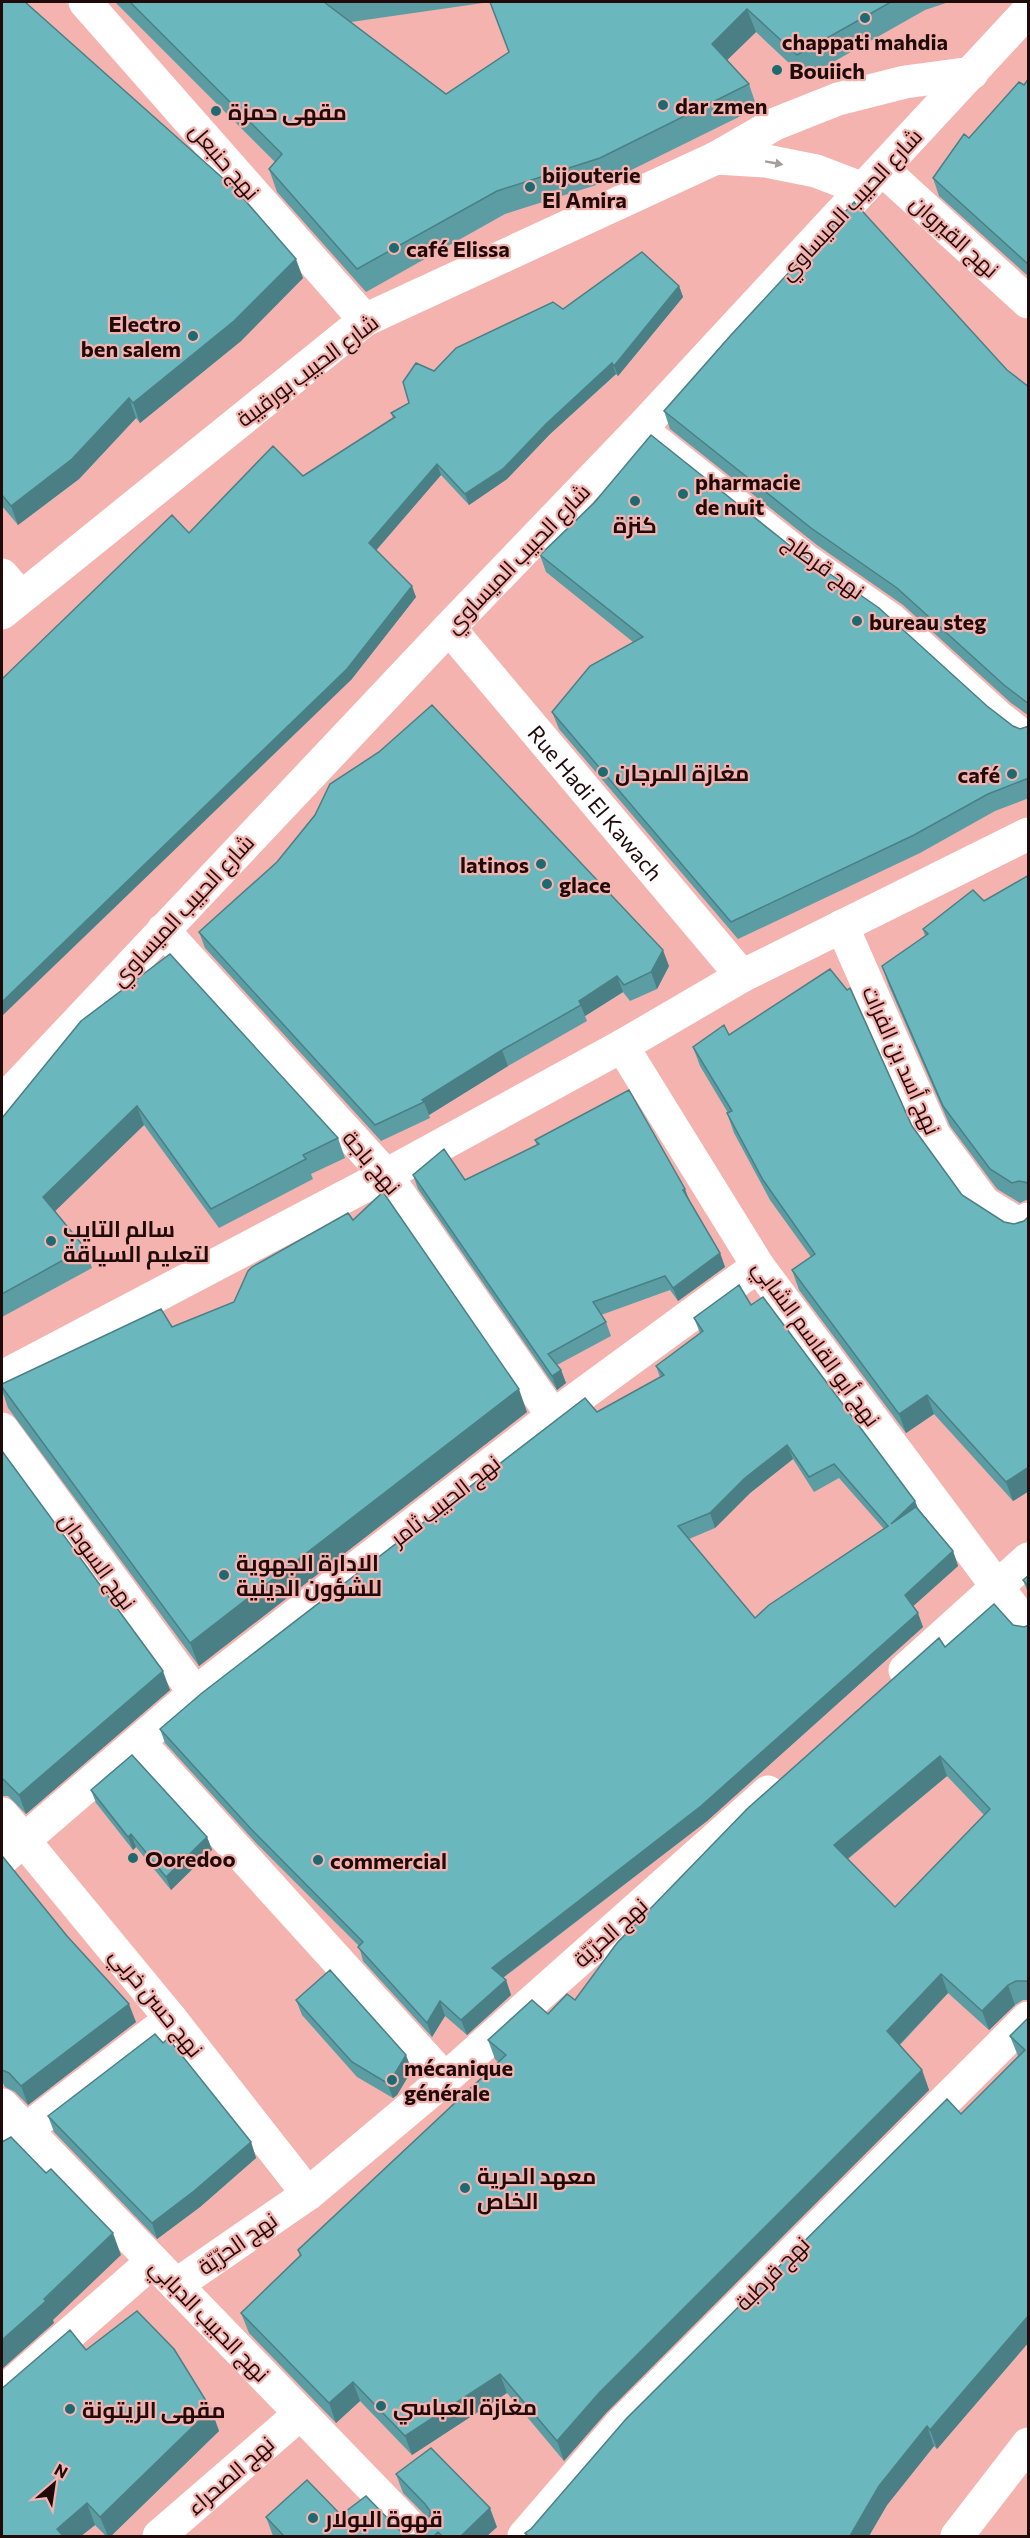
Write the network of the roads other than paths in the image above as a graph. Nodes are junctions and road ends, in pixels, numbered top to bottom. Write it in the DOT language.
graph roads {
  1 [pos="85,2"];
  2 [pos="1029,11"];
  3 [pos="972,73"];
  4 [pos="716,158"];
  5 [pos="872,179"];
  6 [pos="1029,302"];
  7 [pos="365,320"];
  8 [pos="644,425"];
  9 [pos="6,597"];
  10 [pos="449,628"];
  11 [pos="1029,733"];
  12 [pos="1029,834"];
  13 [pos="842,926"];
  14 [pos="163,930"];
  15 [pos="742,976"];
  16 [pos="622,1046"];
  17 [pos="2,1101"];
  18 [pos="386,1175"];
  19 [pos="1029,1219"];
  20 [pos="758,1266"];
  21 [pos="2,1377"];
  22 [pos="553,1416"];
  23 [pos="2,1430"];
  24 [pos="1029,1559"];
  25 [pos="998,1587"];
  26 [pos="1029,1628"];
  27 [pos="882,1690"];
  28 [pos="195,1693"];
  29 [pos="140,1743"];
  30 [pos="793,1770"];
  31 [pos="2,1814"];
  32 [pos="13,1849"];
  33 [pos="1029,2018"];
  34 [pos="171,2019"];
  35 [pos="445,2079"];
  36 [pos="2,2105"];
  37 [pos="13,2138"];
  38 [pos="308,2194"];
  39 [pos="153,2261"];
  40 [pos="176,2285"];
  41 [pos="2,2393"];
  42 [pos="300,2414"];
  43 [pos="1029,2444"];
  44 [pos="159,2536"];
  45 [pos="419,2536"];
  46 [pos="524,2536"];
  47 [pos="957,2536"];
  1 -- 7 [label="street, نهج حنبعل"];
  2 -- 3 [label="street, شارع الحبيب الميساوي"];
  3 -- 4 [label="street, شارع الحبيب بورقيبة"];
  3 -- 5 [label="street, شارع الحبيب الميساوي"];
  4 -- 5 [label="street, شارع الحبيب بورقيبة, one-way"];
  4 -- 7 [label="street, شارع الحبيب بورقيبة"];
  5 -- 6 [label="street, نهج القيروان"];
  5 -- 8 [label="street, شارع الحبيب الميساوي"];
  7 -- 9 [label="street, شارع الحبيب بورقيبة"];
  8 -- 10 [label="street, شارع الحبيب الميساوي"];
  8 -- 11 [label="lane, نهج قرطاج"];
  10 -- 14 [label="street, شارع الحبيب الميساوي"];
  10 -- 15 [label="street, Rue Hadi El Kawach"];
  12 -- 13 [label="street"];
  13 -- 15 [label="street"];
  13 -- 19 [label="street, نهج أسد بن الفرات"];
  14 -- 17 [label="street, شارع الحبيب الميساوي"];
  14 -- 18 [label="street, نهج باجة"];
  15 -- 16 [label="street"];
  16 -- 18 [label="street"];
  16 -- 20 [label="street, نهج أبو القاسم الشابي"];
  18 -- 21 [label="street"];
  18 -- 22 [label="street, نهج باجة"];
  20 -- 22 [label="street, نهج الحبيب ثامر"];
  20 -- 25 [label="street, نهج أبو القاسم الشابي"];
  22 -- 28 [label="street, نهج الحبيب ثامر"];
  23 -- 28 [label="street, نهج السودان"];
  24 -- 25 [label="street"];
  25 -- 26 [label="street, نهج أبو القاسم الشابي"];
  25 -- 27 [label="street"];
  28 -- 29 [label="street, نهج الحبيب ثامر"];
  29 -- 32 [label="street, نهج الحبيب ثامر"];
  29 -- 35 [label="street"];
  30 -- 35 [label="street, نهج الحرّيّة"];
  31 -- 32 [label="street, نهج حسن خربي"];
  32 -- 34 [label="street, نهج حسن خربي"];
  33 -- 46 [label="street, نهج قرطبة"];
  34 -- 37 [label="street"];
  34 -- 38 [label="street, نهج حسن خربي"];
  35 -- 38 [label="street, نهج الحرّيّة"];
  36 -- 37 [label="street, نهج الحبيب الدبابي"];
  37 -- 39 [label="street, نهج الحبيب الدبابي"];
  38 -- 40 [label="street, نهج الحرّيّة"];
  39 -- 40 [label="street, نهج الحبيب الدبابي"];
  39 -- 41 [label="street"];
  40 -- 42 [label="street, نهج الحبيب الدبابي"];
  42 -- 44 [label="street, نهج الصحراء"];
  42 -- 45 [label="street, نهج الحبيب الدبابي"];
  43 -- 47 [label="street"];
}
